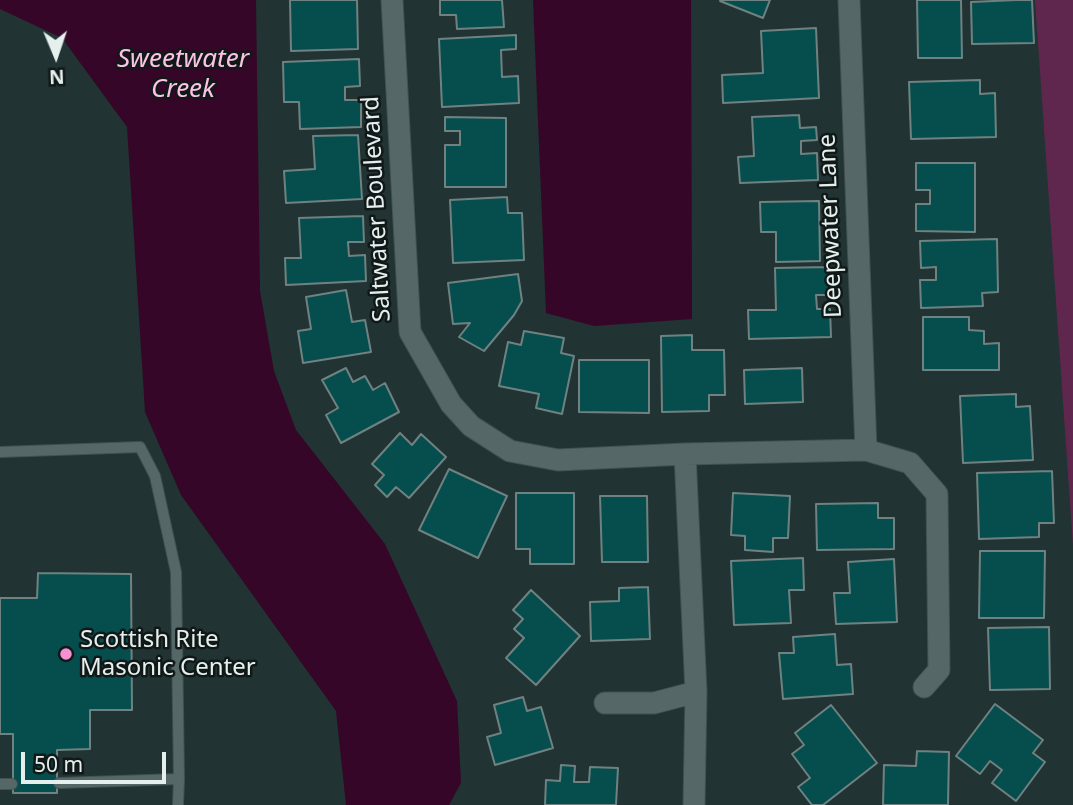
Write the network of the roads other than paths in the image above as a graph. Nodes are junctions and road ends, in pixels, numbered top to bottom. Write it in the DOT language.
graph roads {
  1 [pos="392,0"];
  2 [pos="849,0"];
  3 [pos="866,450"];
  4 [pos="0,452"];
  5 [pos="685,454"];
  6 [pos="923,687"];
  7 [pos="696,692"];
  8 [pos="605,703"];
  9 [pos="179,779"];
  10 [pos="59,783"];
  11 [pos="0,784"];
  12 [pos="12,784"];
  13 [pos="178,805"];
  14 [pos="694,805"];
  1 -- 5 [label="street, Saltwater Boulevard"];
  2 -- 3 [label="street, Deepwater Lane"];
  3 -- 5 [label="street, Saltwater Boulevard"];
  3 -- 6 [label="street, Saltwater Boulevard"];
  4 -- 9 [label="lane"];
  5 -- 7 [label="street"];
  7 -- 8 [label="street"];
  7 -- 14 [label="street"];
  9 -- 10 [label="lane"];
  9 -- 13 [label="lane"];
  11 -- 12 [label="lane"];
}
